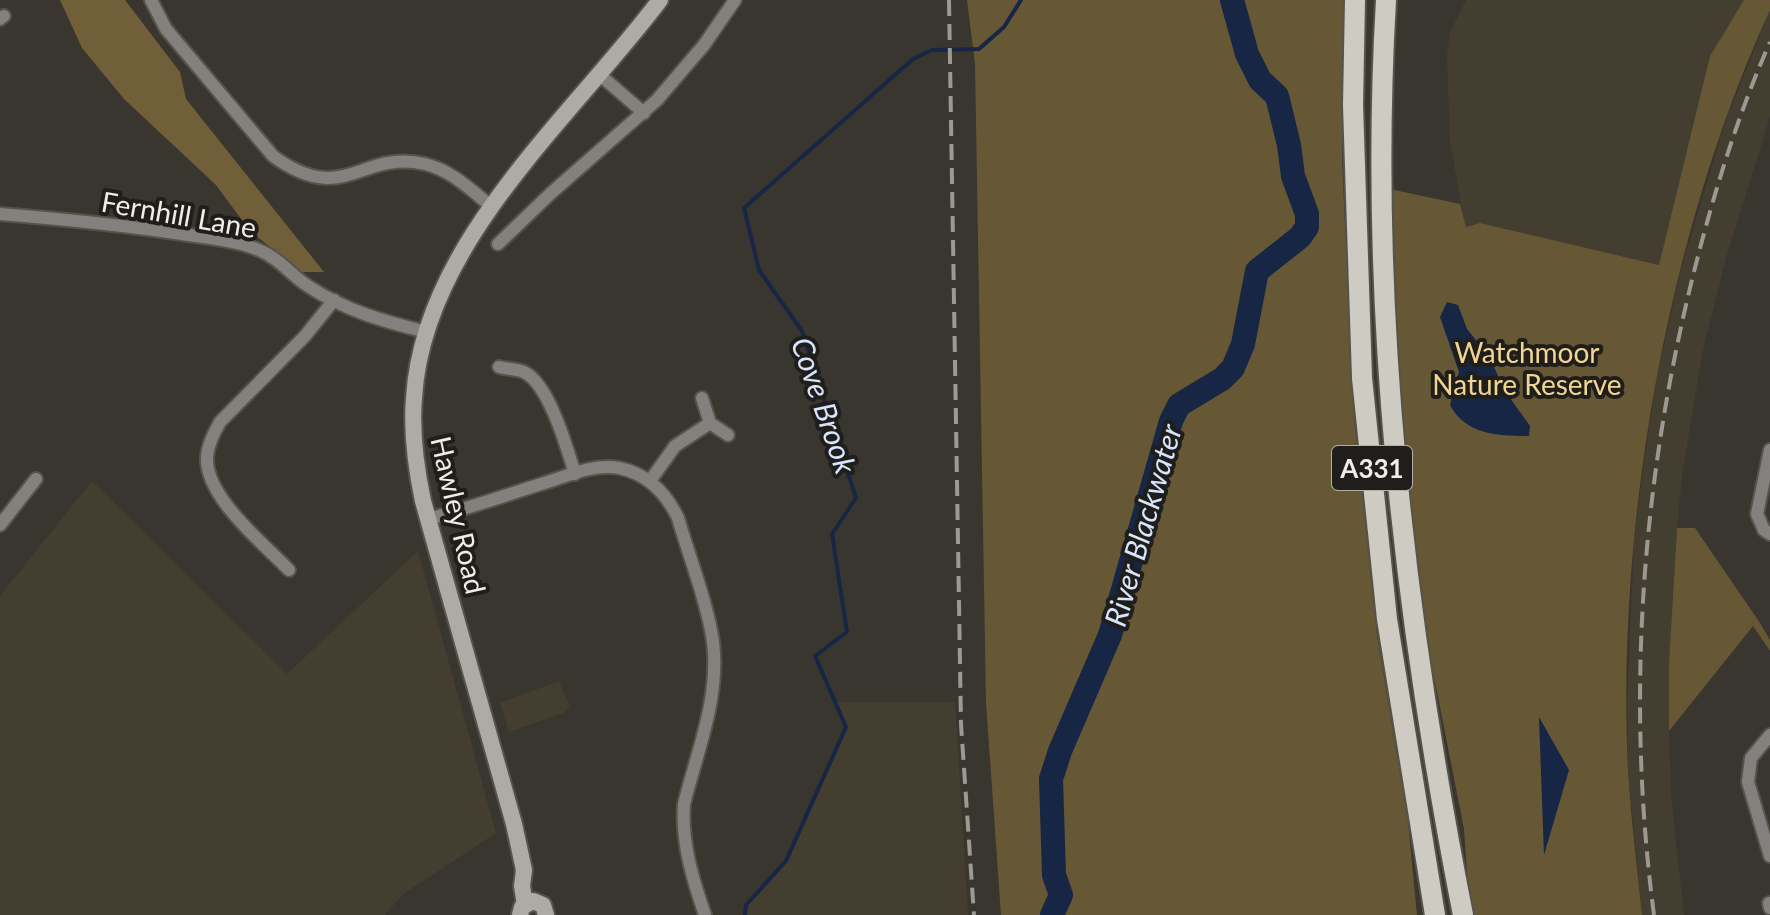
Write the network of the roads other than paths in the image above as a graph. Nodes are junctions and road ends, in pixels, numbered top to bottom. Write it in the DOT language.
graph roads {
  1 [pos="151,0"];
  2 [pos="660,0"];
  3 [pos="735,0"];
  4 [pos="1355,0"];
  5 [pos="1386,0"];
  6 [pos="600,75"];
  7 [pos="644,113"];
  8 [pos="492,207"];
  9 [pos="0,214"];
  10 [pos="498,244"];
  11 [pos="334,300"];
  12 [pos="427,332"];
  13 [pos="499,367"];
  14 [pos="702,398"];
  15 [pos="710,423"];
  16 [pos="728,435"];
  17 [pos="1770,450"];
  18 [pos="575,474"];
  19 [pos="36,479"];
  20 [pos="650,481"];
  21 [pos="5,507"];
  22 [pos="428,519"];
  23 [pos="0,525"];
  24 [pos="1770,534"];
  25 [pos="289,570"];
  26 [pos="1770,735"];
  27 [pos="1770,856"];
  28 [pos="532,909"];
  29 [pos="705,915"];
  30 [pos="1435,915"];
  31 [pos="1463,915"];
  1 -- 8 [label="street"];
  2 -- 6 [label="main road, Hawley Road"];
  3 -- 7 [label="street"];
  4 -- 30 [label="main road, A331"];
  5 -- 31 [label="main road, A331"];
  6 -- 7 [label="street"];
  6 -- 8 [label="main road, Hawley Road"];
  7 -- 10 [label="street"];
  8 -- 12 [label="main road, Hawley Road"];
  9 -- 11 [label="street, Fernhill Lane"];
  11 -- 12 [label="street, Fernhill Lane"];
  11 -- 25 [label="street"];
  12 -- 22 [label="main road, Hawley Road"];
  13 -- 18 [label="street"];
  14 -- 15 [label="street"];
  15 -- 16 [label="street"];
  15 -- 20 [label="street"];
  17 -- 24 [label="street"];
  18 -- 20 [label="street"];
  18 -- 22 [label="street"];
  19 -- 21 [label="street"];
  20 -- 29 [label="street"];
  21 -- 23 [label="street"];
  22 -- 28 [label="main road, Hawley Road"];
  26 -- 27 [label="street"];
}
